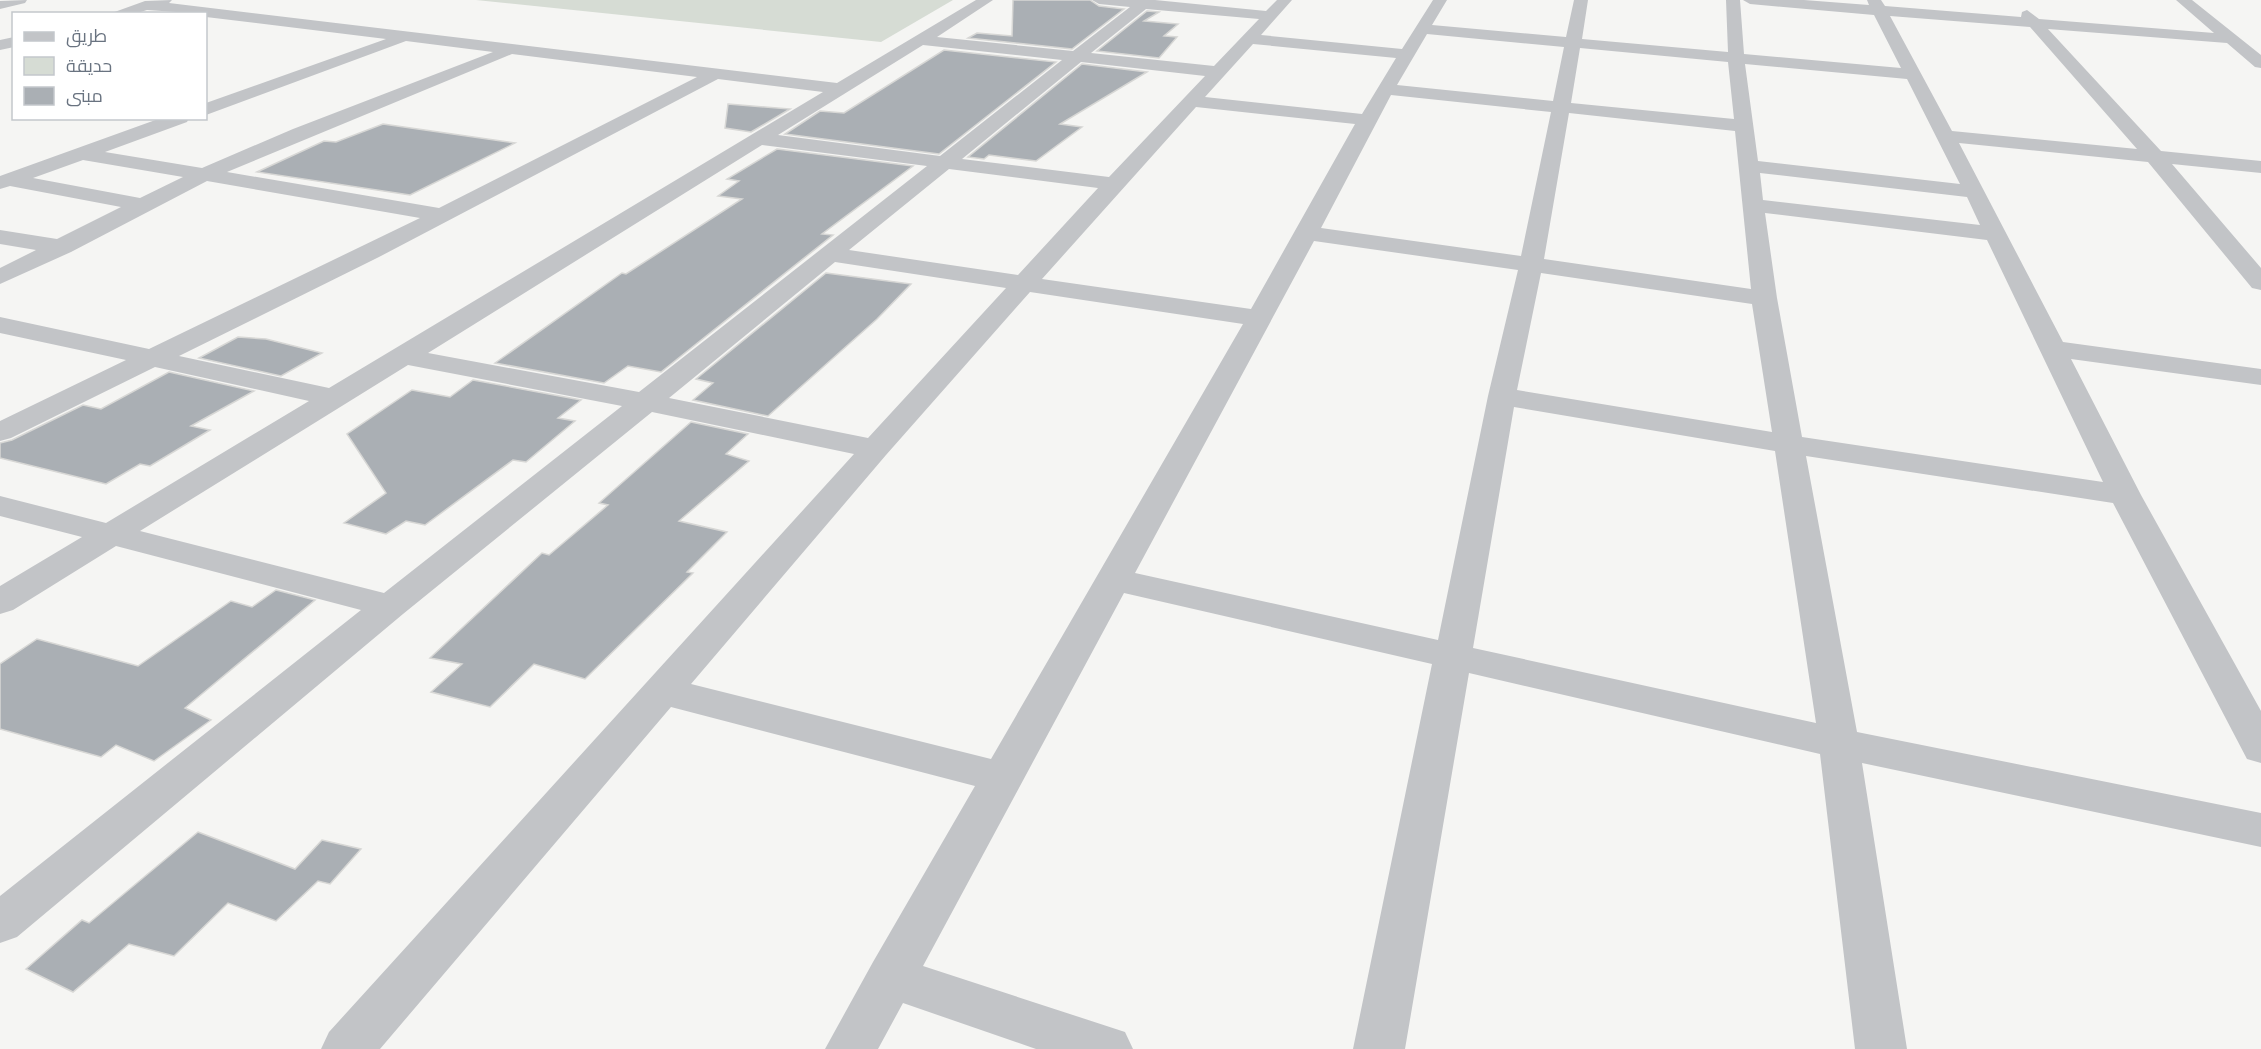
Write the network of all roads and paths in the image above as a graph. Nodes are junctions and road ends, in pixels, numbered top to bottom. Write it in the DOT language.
graph roads {
  1 [pos="20,0"];
  2 [pos="165,0"];
  3 [pos="986,0"];
  4 [pos="1099,0"];
  5 [pos="1440,0"];
  6 [pos="1581,0"];
  7 [pos="1733,0"];
  8 [pos="1750,0"];
  9 [pos="2014,0"];
  10 [pos="2183,0"];
  11 [pos="1146,2"];
  12 [pos="0,5"];
  13 [pos="145,5"];
  14 [pos="1877,5"];
  15 [pos="122,12"];
  16 [pos="200,12"];
  17 [pos="207,13"];
  18 [pos="1269,18"];
  19 [pos="2033,22"];
  20 [pos="405,38"];
  21 [pos="2232,39"];
  22 [pos="921,40"];
  23 [pos="1415,42"];
  24 [pos="1573,43"];
  25 [pos="511,51"];
  26 [pos="1078,56"];
  27 [pos="1736,58"];
  28 [pos="2261,63"];
  29 [pos="1219,72"];
  30 [pos="1913,74"];
  31 [pos="713,75"];
  32 [pos="842,89"];
  33 [pos="1385,89"];
  34 [pos="1191,101"];
  35 [pos="1561,107"];
  36 [pos="207,110"];
  37 [pos="175,120"];
  38 [pos="1367,120"];
  39 [pos="1744,126"];
  40 [pos="1946,136"];
  41 [pos="760,139"];
  42 [pos="82,154"];
  43 [pos="2155,157"];
  44 [pos="945,163"];
  45 [pos="1750,166"];
  46 [pos="2261,167"];
  47 [pos="203,176"];
  48 [pos="5,182"];
  49 [pos="1114,184"];
  50 [pos="1975,192"];
  51 [pos="143,205"];
  52 [pos="1754,206"];
  53 [pos="442,215"];
  54 [pos="1306,233"];
  55 [pos="1995,234"];
  56 [pos="0,237"];
  57 [pos="63,247"];
  58 [pos="832,255"];
  59 [pos="1531,264"];
  60 [pos="0,277"];
  61 [pos="1026,283"];
  62 [pos="2261,283"];
  63 [pos="1764,298"];
  64 [pos="1257,318"];
  65 [pos="0,325"];
  66 [pos="2054,349"];
  67 [pos="403,356"];
  68 [pos="149,358"];
  69 [pos="2261,377"];
  70 [pos="1502,396"];
  71 [pos="335,398"];
  72 [pos="647,402"];
  73 [pos="0,432"];
  74 [pos="1789,444"];
  75 [pos="875,449"];
  76 [pos="2125,495"];
  77 [pos="0,507"];
  78 [pos="109,536"];
  79 [pos="1111,579"];
  80 [pos="0,602"];
  81 [pos="390,606"];
  82 [pos="1454,655"];
  83 [pos="663,691"];
  84 [pos="1839,742"];
  85 [pos="2261,748"];
  86 [pos="1001,777"];
  87 [pos="2261,830"];
  88 [pos="0,923"];
  89 [pos="890,977"];
  90 [pos="347,1049"];
  91 [pos="851,1049"];
  92 [pos="1107,1049"];
  93 [pos="1379,1049"];
  94 [pos="1881,1049"];
  1 -- 12 [label="street"];
  2 -- 13 [label="street"];
  3 -- 22 [label="street"];
  4 -- 11 [label="street"];
  5 -- 23 [label="street"];
  6 -- 24 [label="street"];
  7 -- 27 [label="street"];
  8 -- 14 [label="street"];
  9 -- 19 [label="street"];
  10 -- 21 [label="street"];
  11 -- 18 [label="street"];
  11 -- 26 [label="street"];
  13 -- 15 [label="street"];
  13 -- 16 [label="street"];
  14 -- 19 [label="street"];
  14 -- 30 [label="street"];
  17 -- 20 [label="street"];
  18 -- 23 [label="street"];
  18 -- 29 [label="street"];
  19 -- 21 [label="street"];
  19 -- 43 [label="street"];
  20 -- 25 [label="street"];
  20 -- 36 [label="street"];
  21 -- 28 [label="street"];
  22 -- 26 [label="street"];
  22 -- 32 [label="street"];
  23 -- 24 [label="street"];
  23 -- 33 [label="street"];
  24 -- 27 [label="street"];
  24 -- 35 [label="street"];
  25 -- 31 [label="street"];
  25 -- 47 [label="street"];
  26 -- 29 [label="street"];
  26 -- 44 [label="street"];
  27 -- 30 [label="street"];
  27 -- 39 [label="street"];
  29 -- 34 [label="street"];
  30 -- 40 [label="street"];
  31 -- 32 [label="street"];
  31 -- 53 [label="street"];
  32 -- 41 [label="street"];
  33 -- 35 [label="street"];
  33 -- 38 [label="street"];
  34 -- 38 [label="street"];
  34 -- 49 [label="street"];
  35 -- 39 [label="street"];
  35 -- 59 [label="street"];
  37 -- 42 [label="street"];
  38 -- 54 [label="street"];
  39 -- 45 [label="street"];
  40 -- 43 [label="street"];
  40 -- 50 [label="street"];
  41 -- 44 [label="street"];
  41 -- 67 [label="street"];
  42 -- 47 [label="street"];
  42 -- 48 [label="street"];
  43 -- 46 [label="street"];
  43 -- 62 [label="street"];
  44 -- 49 [label="street"];
  44 -- 58 [label="street"];
  45 -- 50 [label="street"];
  45 -- 52 [label="street"];
  47 -- 51 [label="street"];
  47 -- 53 [label="street"];
  48 -- 51 [label="street"];
  49 -- 61 [label="street"];
  50 -- 55 [label="street"];
  51 -- 57 [label="street"];
  52 -- 55 [label="street"];
  52 -- 63 [label="street"];
  53 -- 68 [label="street"];
  54 -- 59 [label="street"];
  54 -- 64 [label="street"];
  55 -- 66 [label="street"];
  56 -- 57 [label="street"];
  57 -- 60 [label="street"];
  58 -- 61 [label="street"];
  58 -- 72 [label="street"];
  59 -- 63 [label="street"];
  59 -- 70 [label="street"];
  61 -- 64 [label="street"];
  61 -- 75 [label="street"];
  63 -- 74 [label="street"];
  64 -- 79 [label="street"];
  65 -- 68 [label="street"];
  66 -- 69 [label="street"];
  66 -- 76 [label="street"];
  67 -- 71 [label="street"];
  67 -- 72 [label="street"];
  68 -- 71 [label="street"];
  68 -- 73 [label="street"];
  70 -- 74 [label="street"];
  70 -- 82 [label="street"];
  71 -- 78 [label="street"];
  72 -- 75 [label="street"];
  72 -- 81 [label="street"];
  74 -- 76 [label="street"];
  74 -- 84 [label="street"];
  75 -- 83 [label="street"];
  76 -- 85 [label="street"];
  77 -- 78 [label="street"];
  78 -- 80 [label="street"];
  78 -- 81 [label="street"];
  79 -- 82 [label="street"];
  79 -- 86 [label="street"];
  81 -- 88 [label="street"];
  82 -- 84 [label="street"];
  82 -- 93 [label="street"];
  83 -- 86 [label="street"];
  83 -- 90 [label="street"];
  84 -- 87 [label="street"];
  84 -- 94 [label="street"];
  86 -- 89 [label="street"];
  89 -- 91 [label="street"];
  89 -- 92 [label="street"];
}
